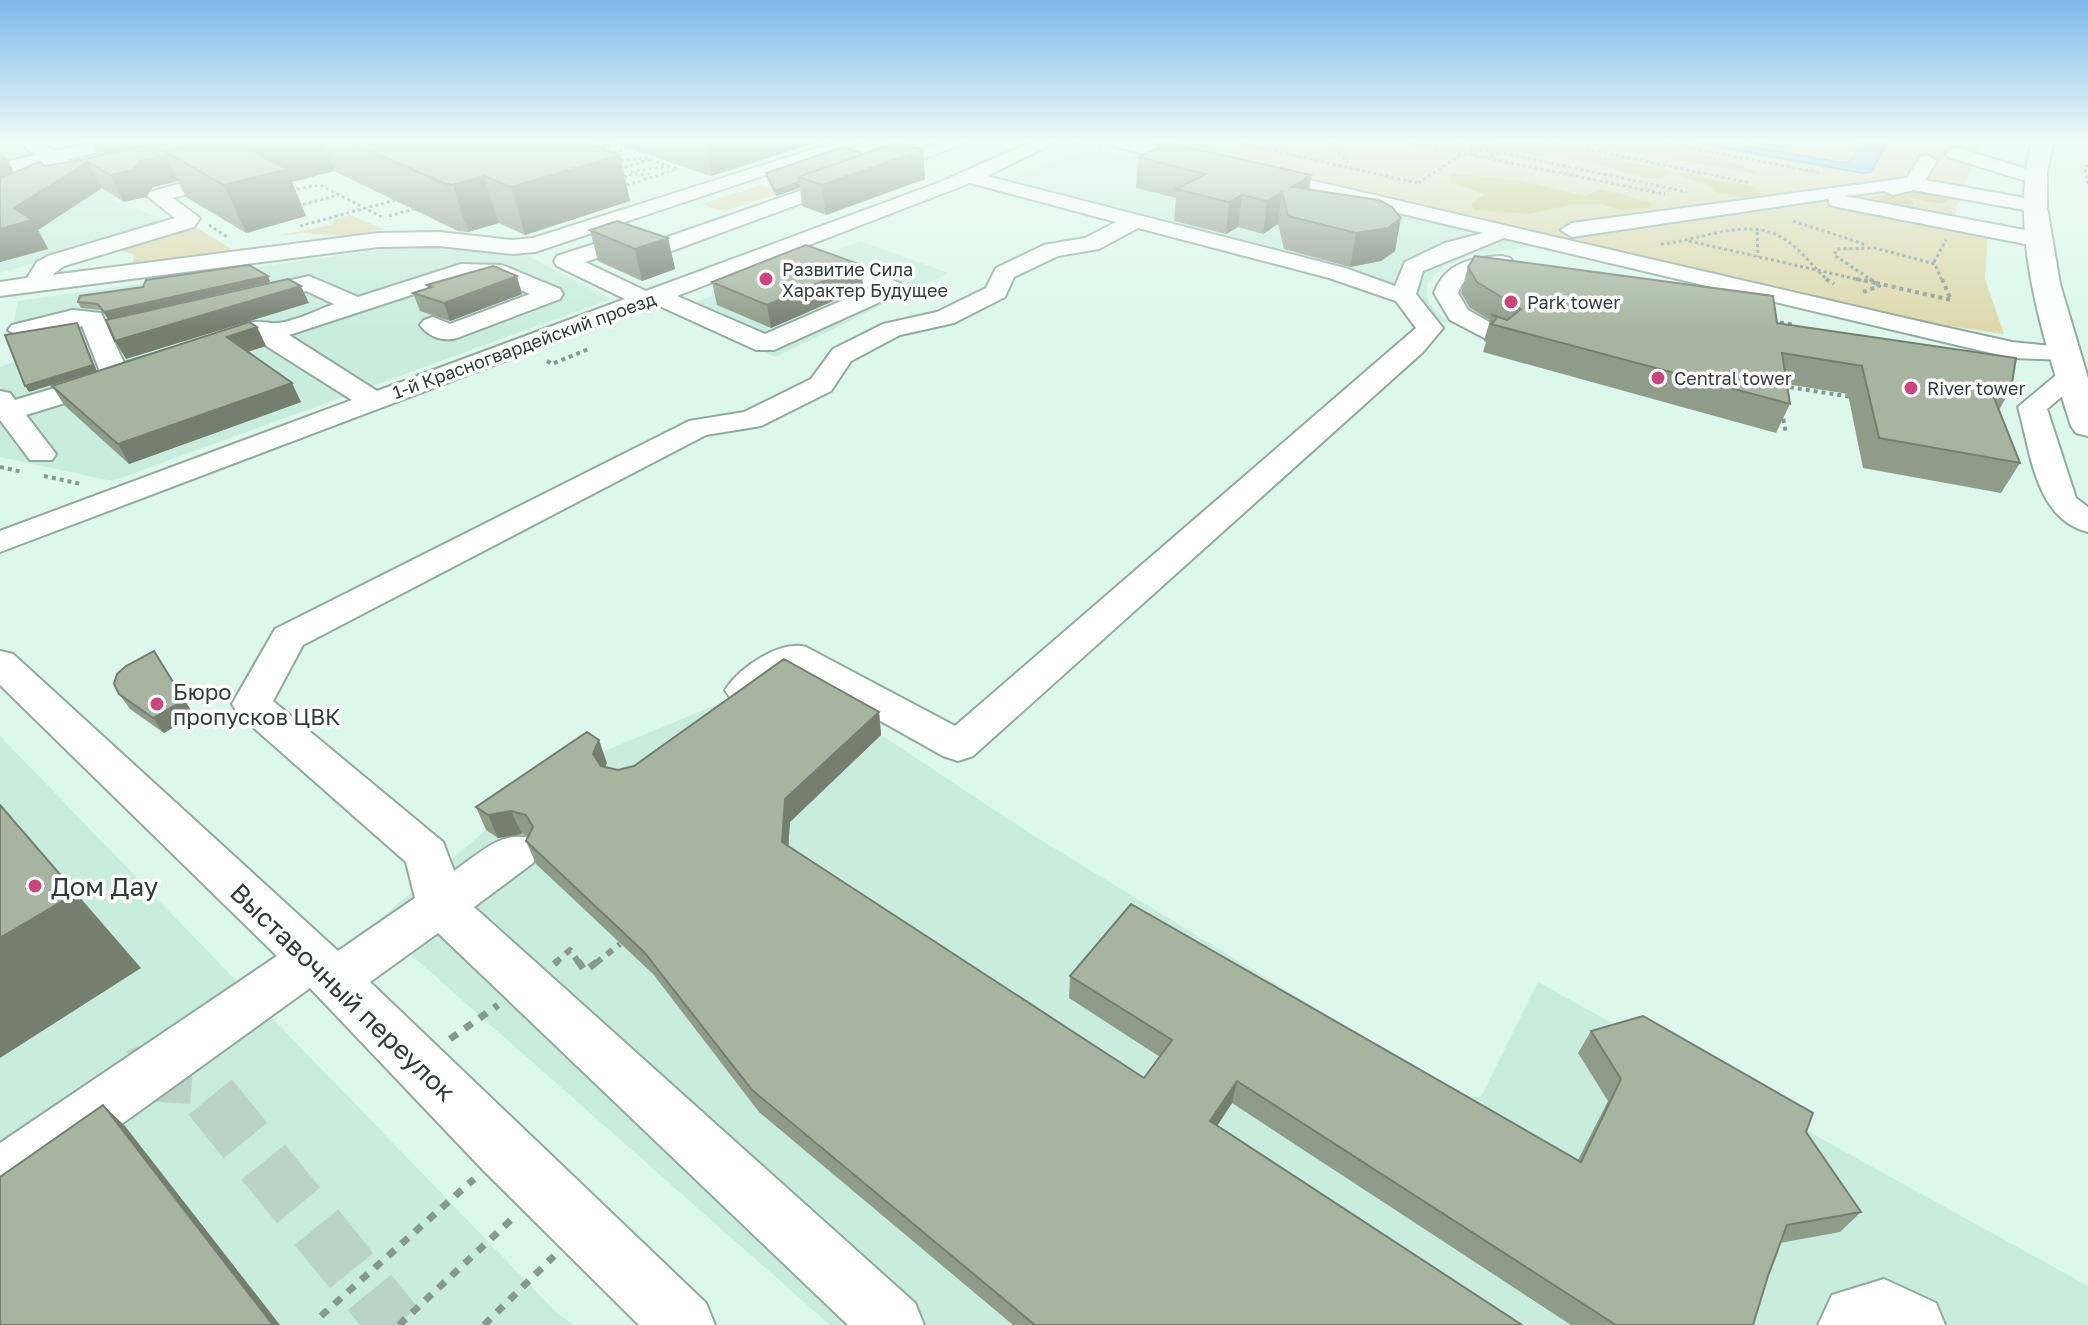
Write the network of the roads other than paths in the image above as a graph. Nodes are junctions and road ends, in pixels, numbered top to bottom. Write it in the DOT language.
graph roads {
  1 [pos="166,205"];
  2 [pos="612,205"];
  3 [pos="783,205"];
  4 [pos="898,205"];
  5 [pos="1077,205"];
  6 [pos="1392,205"];
  7 [pos="1746,205"];
  8 [pos="1860,205"];
  9 [pos="2029,205"];
  10 [pos="2036,206"];
  11 [pos="556,215"];
  12 [pos="740,220"];
  13 [pos="1136,220"];
  14 [pos="1501,230"];
  15 [pos="1572,230"];
  16 [pos="2040,240"];
  17 [pos="792,245"];
  18 [pos="1610,256"];
  19 [pos="1552,267"];
  20 [pos="1525,271"];
  21 [pos="35,284"];
  22 [pos="0,289"];
  23 [pos="1404,295"];
  24 [pos="651,298"];
  25 [pos="218,304"];
  26 [pos="1707,304"];
  27 [pos="356,305"];
  28 [pos="1795,320"];
  29 [pos="127,325"];
  30 [pos="433,325"];
  31 [pos="21,330"];
  32 [pos="97,332"];
  33 [pos="270,333"];
  34 [pos="231,337"];
  35 [pos="1498,337"];
  36 [pos="186,352"];
  37 [pos="2067,365"];
  38 [pos="115,374"];
  39 [pos="373,401"];
  40 [pos="4,405"];
  41 [pos="2088,426"];
  42 [pos="41,454"];
  43 [pos="2088,522"];
  44 [pos="0,542"];
  45 [pos="0,663"];
  46 [pos="715,711"];
  47 [pos="517,851"];
  48 [pos="440,905"];
  49 [pos="323,969"];
  50 [pos="13,1168"];
  51 [pos="684,1325"];
  52 [pos="893,1325"];
  53 [pos="1849,1325"];
  54 [pos="1914,1325"];
  1 -- 21 [label="street"];
  2 -- 11 [label="street"];
  2 -- 21 [label="street"];
  3 -- 12 [label="street"];
  4 -- 17 [label="street, 1-й Красногвардейский проезд"];
  5 -- 13 [label="street"];
  6 -- 14 [label="street"];
  7 -- 15 [label="street"];
  8 -- 16 [label="street"];
  9 -- 10 [label="street"];
  10 -- 16 [label="main road"];
  12 -- 17 [label="street"];
  12 -- 24 [label="street"];
  13 -- 23 [label="street"];
  13 -- 48 [label="street"];
  14 -- 18 [label="street"];
  14 -- 23 [label="street"];
  16 -- 37 [label="main road"];
  17 -- 24 [label="street, 1-й Красногвардейский проезд"];
  17 -- 24 [label="street"];
  18 -- 19 [label="street"];
  18 -- 28 [label="street"];
  20 -- 35 [label="street"];
  21 -- 22 [label="street"];
  23 -- 46 [label="street"];
  24 -- 39 [label="street, 1-й Красногвардейский проезд"];
  25 -- 27 [label="street"];
  26 -- 28 [label="street"];
  27 -- 30 [label="street"];
  27 -- 33 [label="street"];
  28 -- 37 [label="street"];
  29 -- 32 [label="street"];
  31 -- 32 [label="street"];
  32 -- 38 [label="street"];
  33 -- 34 [label="street"];
  33 -- 39 [label="street"];
  36 -- 38 [label="street"];
  37 -- 41 [label="main road"];
  37 -- 43 [label="street"];
  38 -- 40 [label="street"];
  39 -- 44 [label="street, 1-й Красногвардейский проезд"];
  40 -- 42 [label="street"];
  45 -- 49 [label="street, Выставочный переулок"];
  47 -- 48 [label="street"];
  48 -- 49 [label="street"];
  48 -- 52 [label="street"];
  49 -- 50 [label="street"];
  49 -- 51 [label="street, Выставочный переулок"];
  53 -- 54 [label="street"];
}
